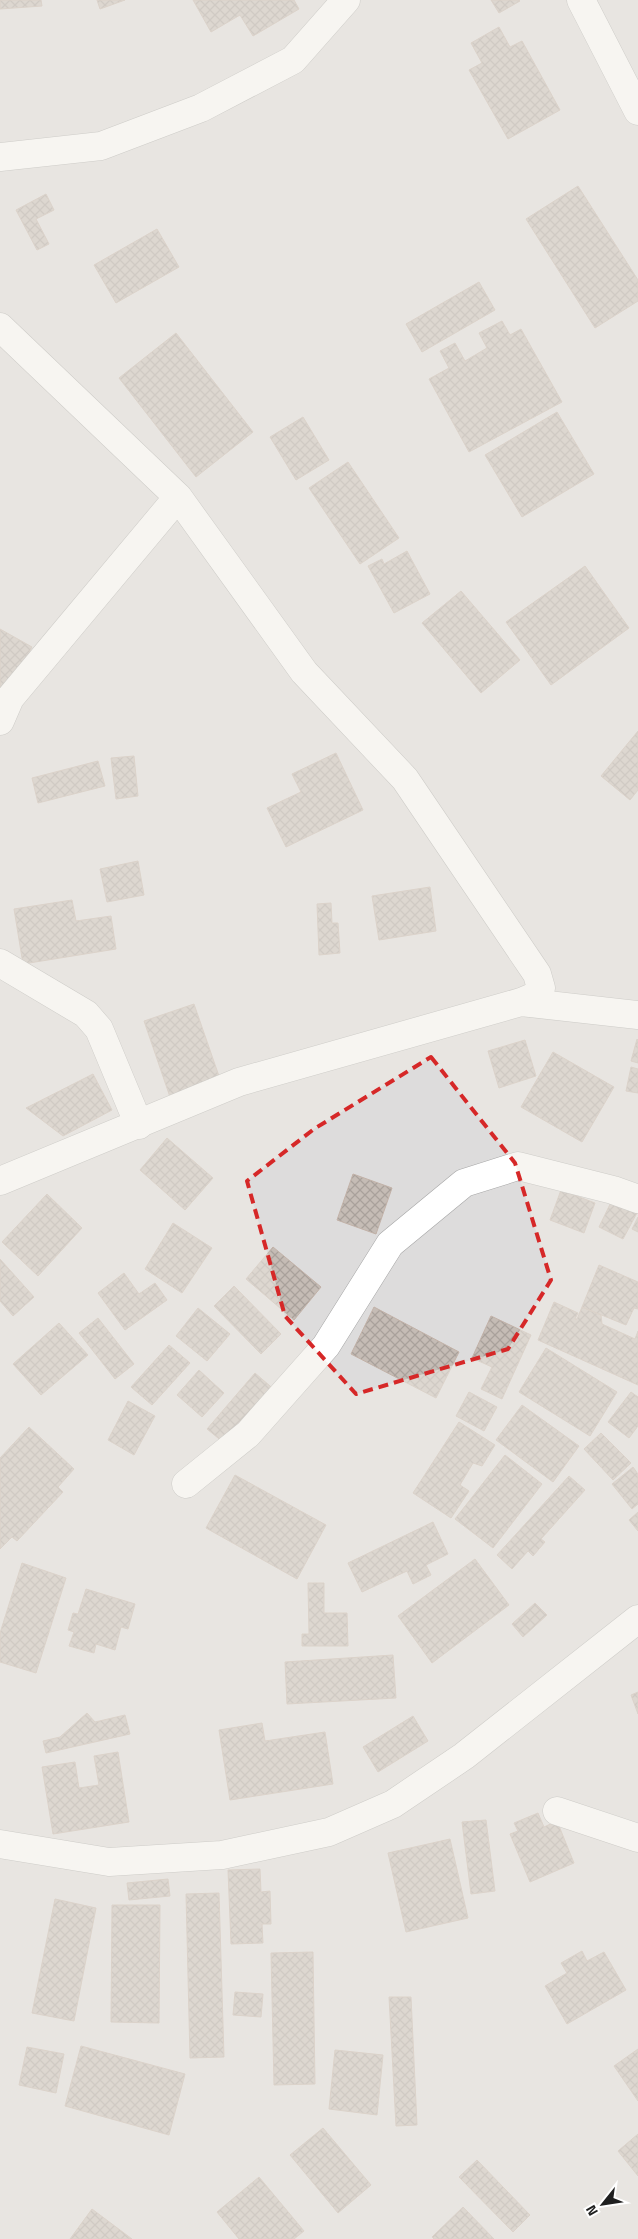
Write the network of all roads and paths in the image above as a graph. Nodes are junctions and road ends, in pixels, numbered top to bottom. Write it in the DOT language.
graph roads {
  1 [pos="346,0"];
  2 [pos="581,0"];
  3 [pos="638,111"];
  4 [pos="0,158"];
  5 [pos="0,327"];
  6 [pos="178,497"];
  7 [pos="0,721"];
  8 [pos="0,962"];
  9 [pos="521,1002"];
  10 [pos="638,1015"];
  11 [pos="138,1125"];
  12 [pos="0,1181"];
  13 [pos="638,1199"];
  14 [pos="186,1484"];
  15 [pos="638,1619"];
  16 [pos="557,1811"];
  17 [pos="638,1838"];
  18 [pos="0,1844"];
  1 -- 4 [label="street"];
  2 -- 3 [label="street"];
  5 -- 6 [label="street"];
  6 -- 7 [label="street"];
  6 -- 9 [label="street"];
  8 -- 11 [label="street"];
  9 -- 10 [label="street"];
  9 -- 11 [label="street"];
  11 -- 12 [label="street"];
  13 -- 14 [label="street"];
  15 -- 18 [label="street"];
  16 -- 17 [label="street"];
}
